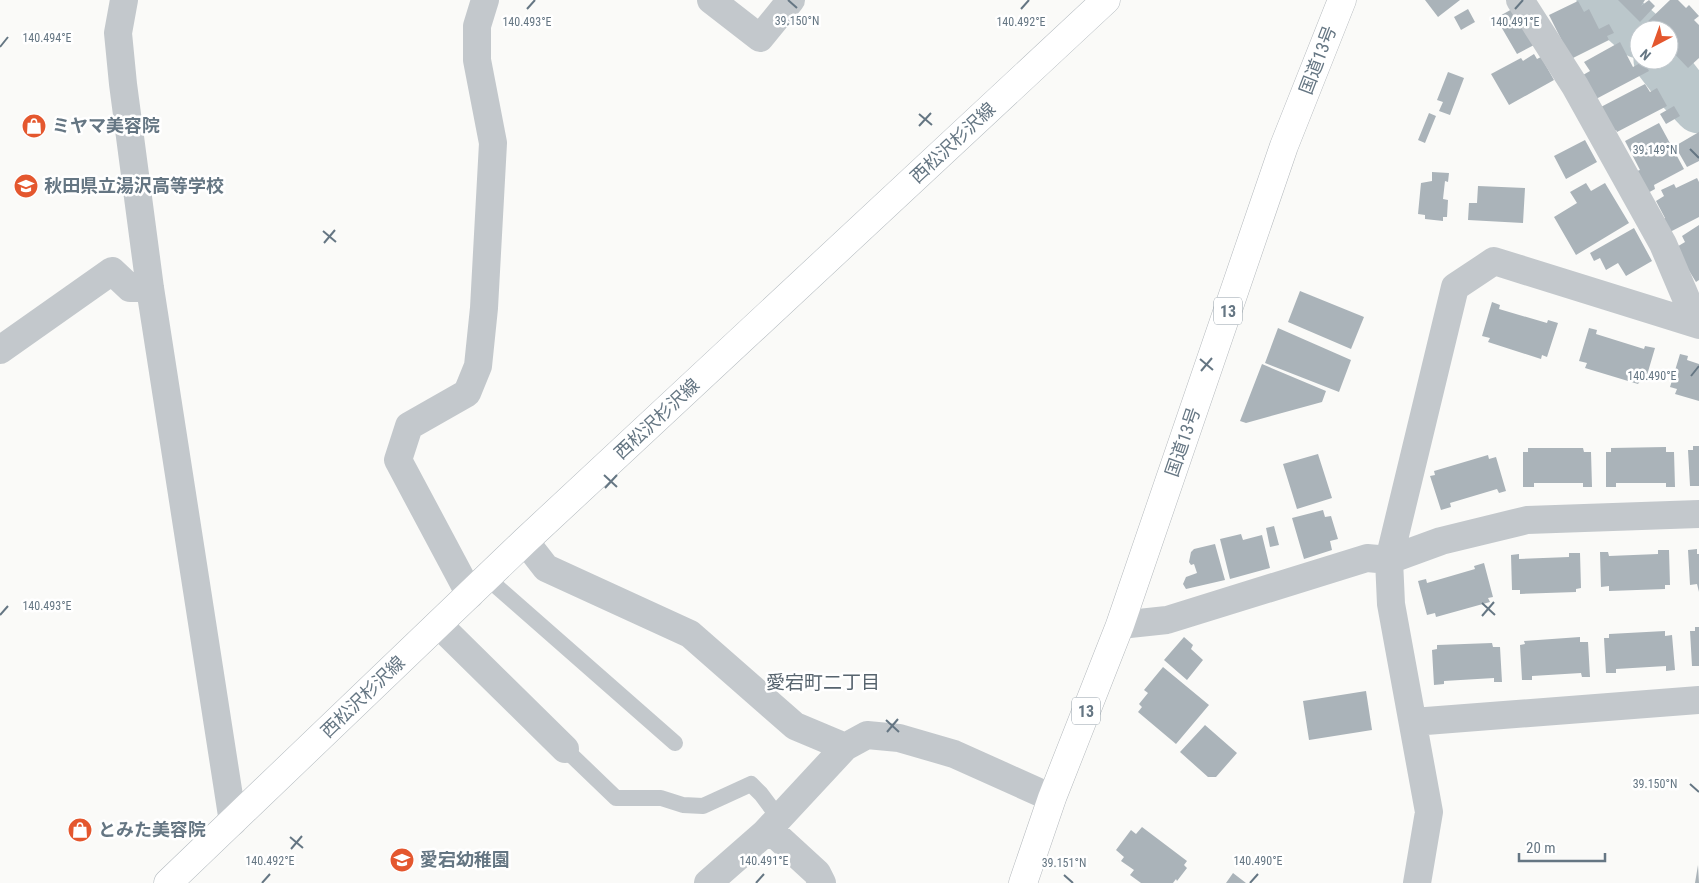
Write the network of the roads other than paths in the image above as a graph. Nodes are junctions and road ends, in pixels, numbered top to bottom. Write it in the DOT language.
graph roads {
  1 [pos="124,0"];
  2 [pos="485,0"];
  3 [pos="711,0"];
  4 [pos="791,0"];
  5 [pos="1106,0"];
  6 [pos="1342,0"];
  7 [pos="1520,0"];
  8 [pos="150,288"];
  9 [pos="1698,324"];
  10 [pos="0,350"];
  11 [pos="1699,514"];
  12 [pos="525,541"];
  13 [pos="1389,560"];
  14 [pos="479,586"];
  15 [pos="438,624"];
  16 [pos="1120,624"];
  17 [pos="1699,700"];
  18 [pos="1413,722"];
  19 [pos="674,743"];
  20 [pos="845,746"];
  21 [pos="565,749"];
  22 [pos="1052,798"];
  23 [pos="233,822"];
  24 [pos="774,823"];
  25 [pos="168,883"];
  26 [pos="708,883"];
  27 [pos="822,883"];
  28 [pos="1023,883"];
  29 [pos="1417,883"];
  1 -- 8 [label="street"];
  2 -- 14 [label="street"];
  3 -- 4 [label="street"];
  5 -- 12 [label="main road, 西松沢杉沢線"];
  6 -- 16 [label="main road, 国道13号 / 13"];
  7 -- 9 [label="street"];
  8 -- 10 [label="street"];
  8 -- 23 [label="street"];
  9 -- 13 [label="street"];
  11 -- 13 [label="street"];
  12 -- 14 [label="main road, 西松沢杉沢線"];
  12 -- 20 [label="street"];
  13 -- 16 [label="street"];
  13 -- 18 [label="street"];
  14 -- 15 [label="main road, 西松沢杉沢線"];
  14 -- 19 [label="lane"];
  15 -- 21 [label="street"];
  15 -- 23 [label="main road, 西松沢杉沢線"];
  16 -- 22 [label="main road, 国道13号 / 13"];
  17 -- 18 [label="street"];
  18 -- 29 [label="street"];
  20 -- 22 [label="street"];
  20 -- 24 [label="street"];
  21 -- 24 [label="lane"];
  22 -- 28 [label="main road, 国道13号 / 13"];
  23 -- 25 [label="main road, 西松沢杉沢線"];
  24 -- 26 [label="street"];
  24 -- 27 [label="street"];
}
